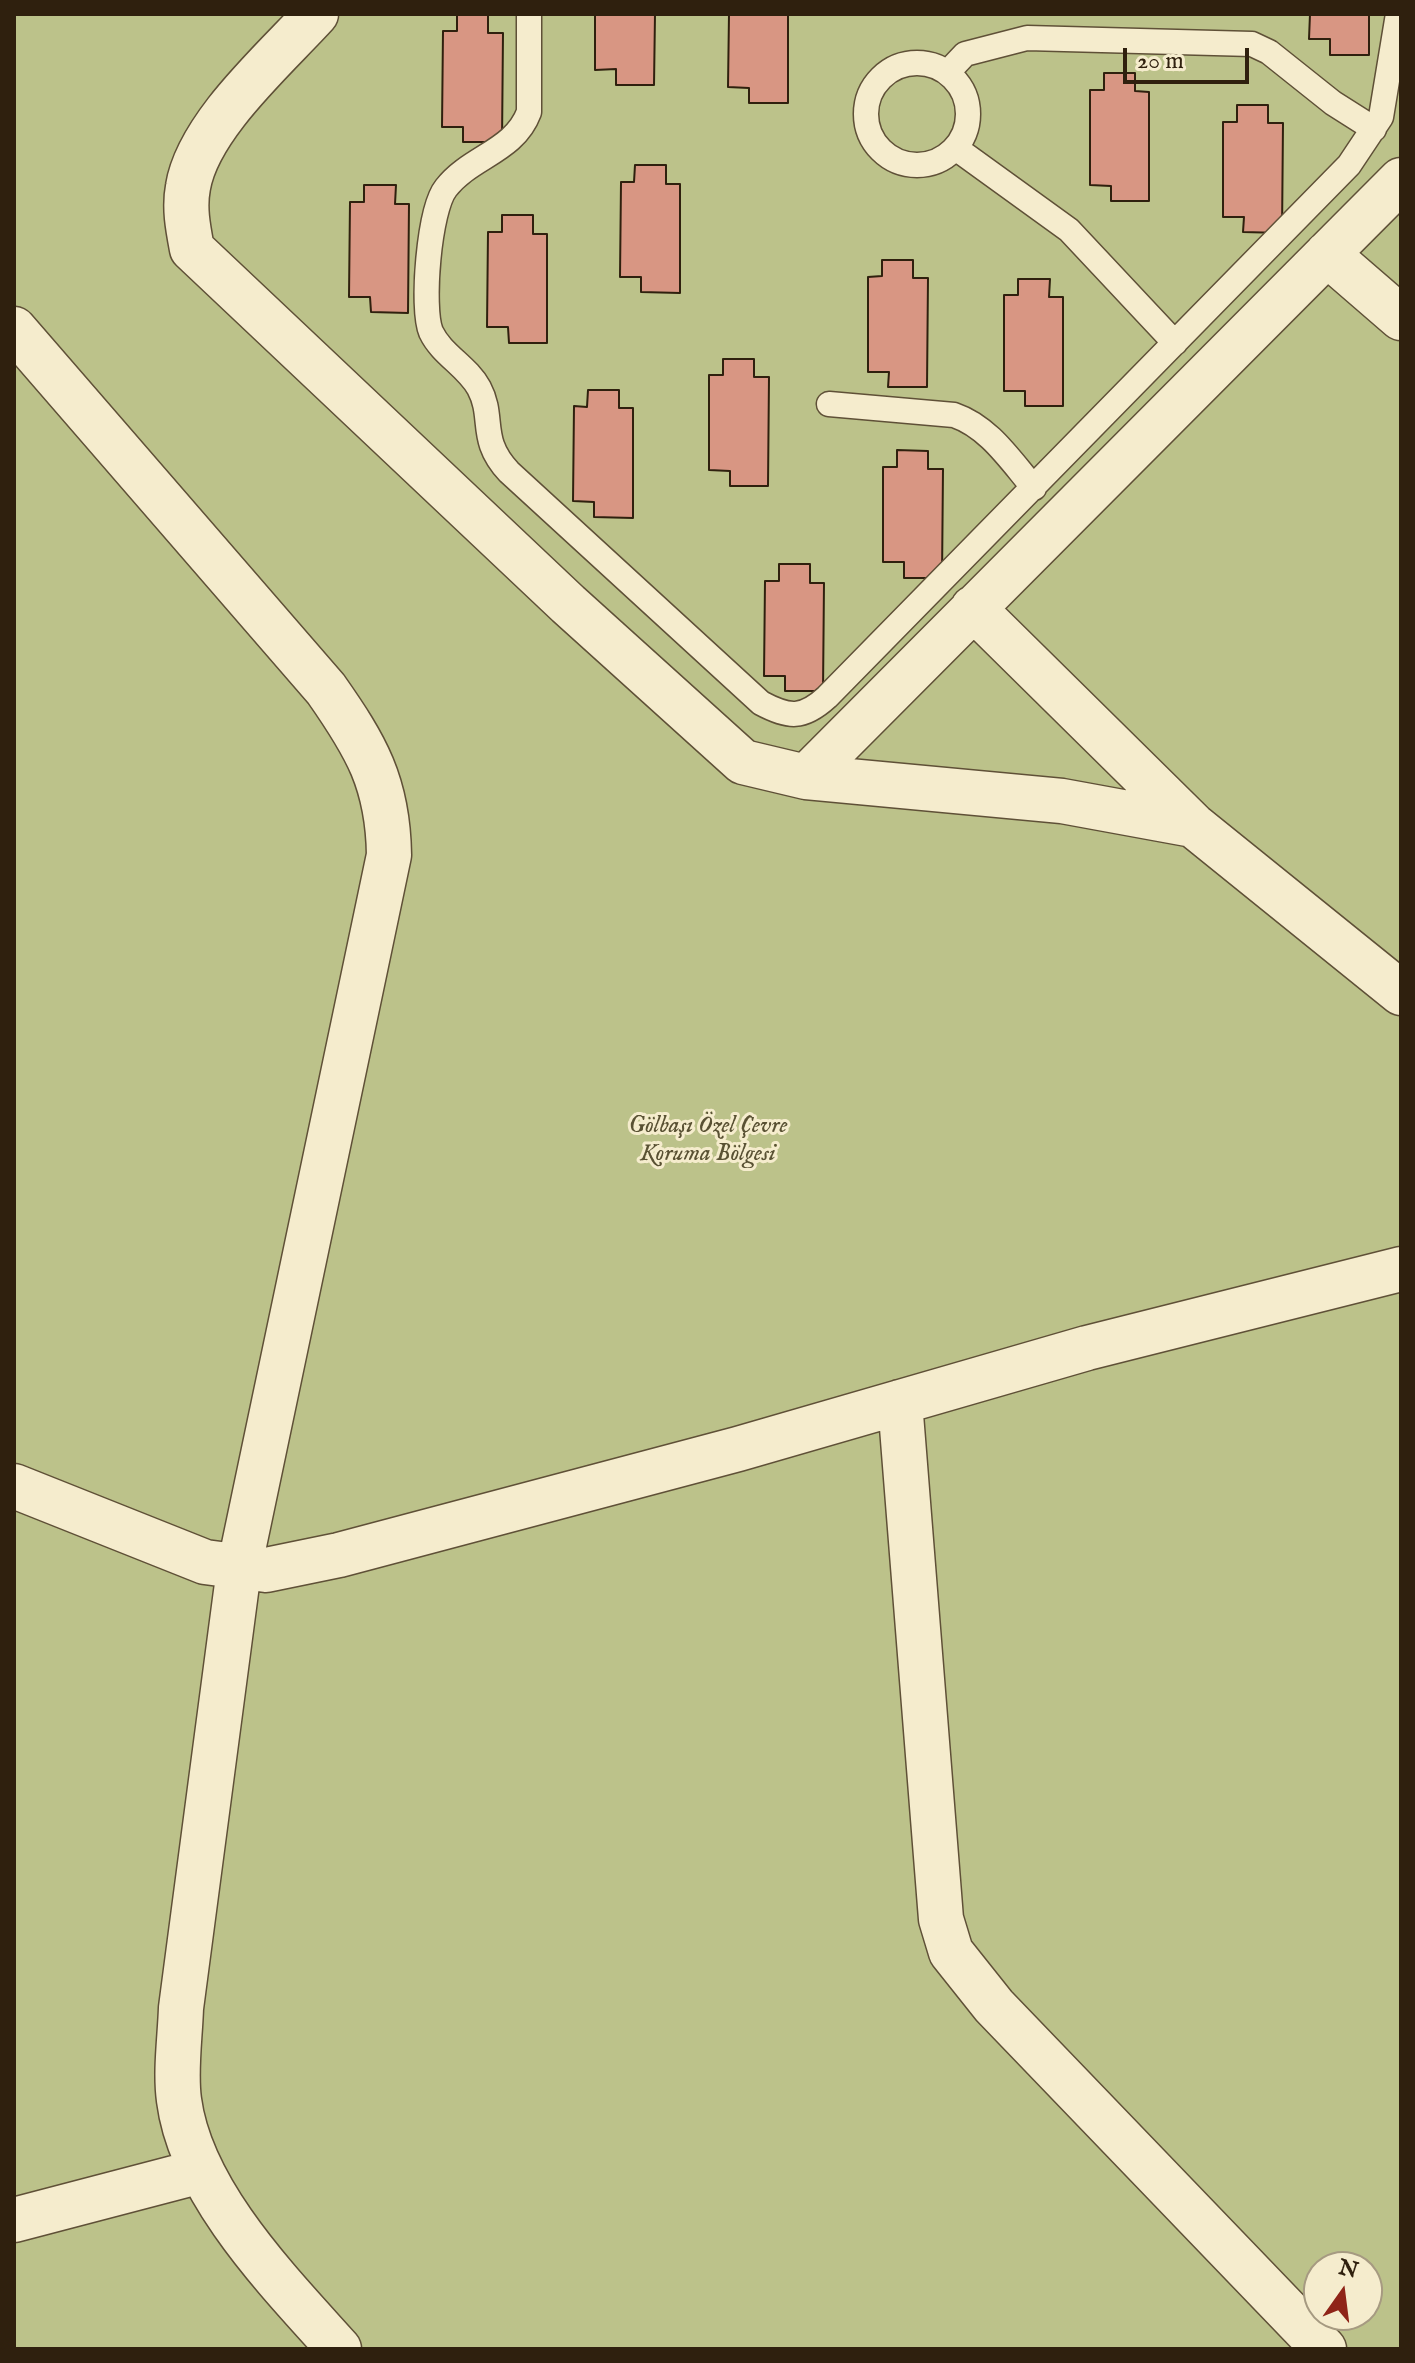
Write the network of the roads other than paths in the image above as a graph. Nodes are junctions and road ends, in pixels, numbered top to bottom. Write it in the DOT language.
graph roads {
  1 [pos="316,14"];
  2 [pos="529,14"];
  3 [pos="1398,14"];
  4 [pos="948,72"];
  5 [pos="1374,129"];
  6 [pos="957,149"];
  7 [pos="1401,180"];
  8 [pos="1327,254"];
  9 [pos="1401,318"];
  10 [pos="14,329"];
  11 [pos="1175,343"];
  12 [pos="829,404"];
  13 [pos="1034,488"];
  14 [pos="973,608"];
  15 [pos="806,777"];
  16 [pos="1193,825"];
  17 [pos="1401,993"];
  18 [pos="1401,1269"];
  19 [pos="900,1402"];
  20 [pos="14,1486"];
  21 [pos="239,1569"];
  22 [pos="201,2171"];
  23 [pos="14,2220"];
  24 [pos="339,2349"];
  25 [pos="1324,2349"];
  1 -- 15 [label="street"];
  2 -- 13 [label="lane"];
  3 -- 5 [label="lane"];
  4 -- 5 [label="lane"];
  4 -- 6 [label="lane"];
  4 -- 6 [label="lane"];
  5 -- 11 [label="lane"];
  6 -- 11 [label="lane"];
  7 -- 8 [label="street"];
  8 -- 9 [label="street"];
  8 -- 14 [label="street"];
  10 -- 21 [label="street"];
  11 -- 13 [label="lane"];
  12 -- 13 [label="lane"];
  14 -- 15 [label="street"];
  14 -- 16 [label="street"];
  15 -- 16 [label="street"];
  16 -- 17 [label="street"];
  18 -- 19 [label="street"];
  19 -- 21 [label="street"];
  19 -- 25 [label="street"];
  20 -- 21 [label="street"];
  21 -- 22 [label="street"];
  22 -- 23 [label="street"];
  22 -- 24 [label="street"];
}
